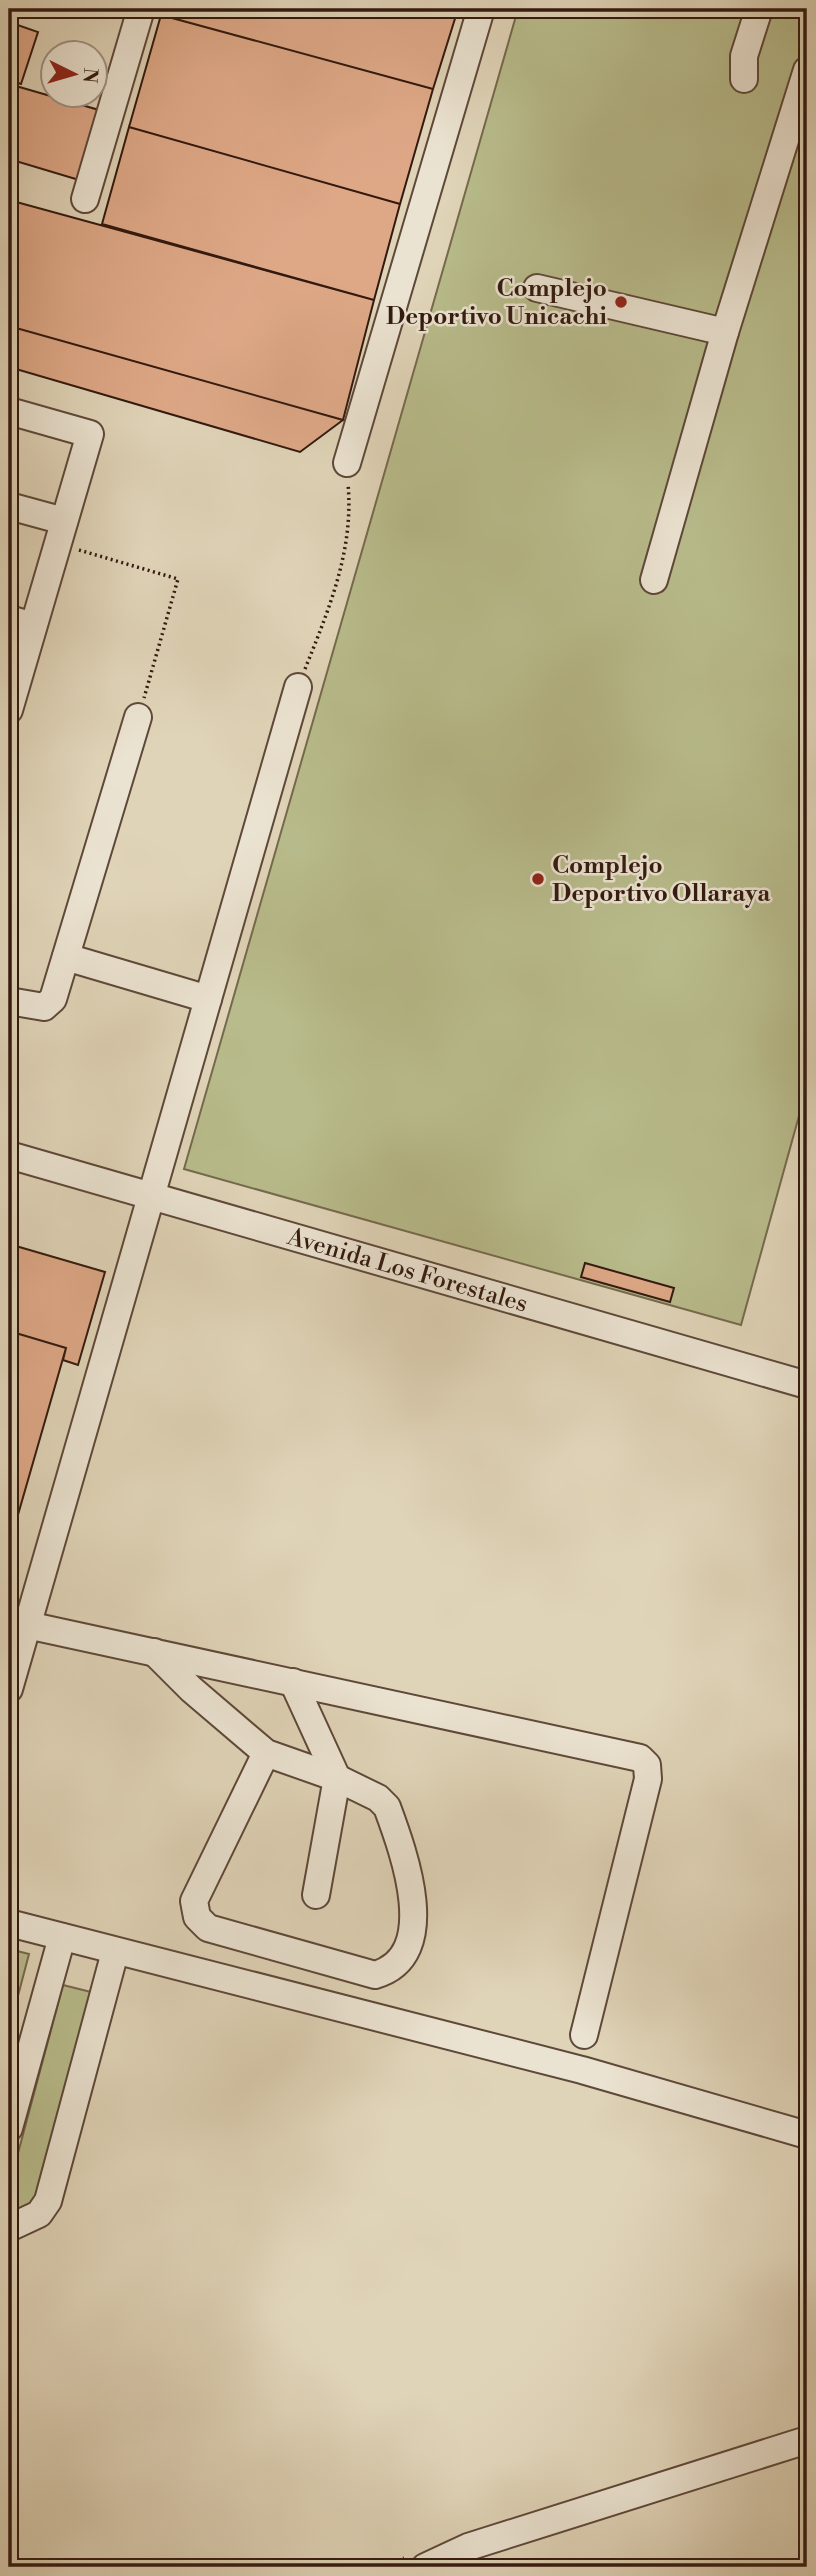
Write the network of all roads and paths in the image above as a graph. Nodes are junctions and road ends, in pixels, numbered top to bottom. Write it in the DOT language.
graph roads {
  1 [pos="141,9"];
  2 [pos="481,9"];
  3 [pos="759,9"];
  4 [pos="807,70"];
  5 [pos="744,79"];
  6 [pos="85,199"];
  7 [pos="537,288"];
  8 [pos="725,332"];
  9 [pos="9,411"];
  10 [pos="346,463"];
  11 [pos="9,506"];
  12 [pos="61,533"];
  13 [pos="654,580"];
  14 [pos="21,623"];
  15 [pos="298,687"];
  16 [pos="9,710"];
  17 [pos="138,716"];
  18 [pos="66,957"];
  19 [pos="208,999"];
  20 [pos="9,1001"];
  21 [pos="9,1155"];
  22 [pos="151,1195"];
  23 [pos="805,1376"];
  24 [pos="27,1625"];
  25 [pos="154,1652"];
  26 [pos="293,1682"];
  27 [pos="9,1689"];
  28 [pos="266,1753"];
  29 [pos="337,1778"];
  30 [pos="316,1895"];
  31 [pos="9,1923"];
  32 [pos="62,1937"];
  33 [pos="115,1952"];
  34 [pos="584,2035"];
  35 [pos="9,2128"];
  36 [pos="807,2135"];
  37 [pos="9,2228"];
  38 [pos="807,2440"];
  39 [pos="425,2567"];
  1 -- 6 [label="street"];
  2 -- 10 [label="street"];
  3 -- 5 [label="street"];
  4 -- 8 [label="street"];
  7 -- 8 [label="street"];
  8 -- 13 [label="street"];
  9 -- 12 [label="street"];
  10 -- 15 [label="path"];
  11 -- 12 [label="street"];
  12 -- 14 [label="street"];
  12 -- 17 [label="path"];
  14 -- 16 [label="street"];
  15 -- 19 [label="street"];
  17 -- 18 [label="street"];
  18 -- 19 [label="street"];
  18 -- 20 [label="street"];
  19 -- 22 [label="street"];
  21 -- 22 [label="street, Avenida Los Forestales"];
  22 -- 23 [label="street, Avenida Los Forestales"];
  22 -- 24 [label="street"];
  24 -- 25 [label="street"];
  24 -- 27 [label="street"];
  25 -- 26 [label="street"];
  25 -- 28 [label="street"];
  26 -- 29 [label="street"];
  26 -- 34 [label="street"];
  28 -- 29 [label="street"];
  28 -- 29 [label="street"];
  29 -- 30 [label="street"];
  31 -- 32 [label="street"];
  32 -- 33 [label="street"];
  32 -- 35 [label="street"];
  33 -- 36 [label="street"];
  33 -- 37 [label="street"];
  38 -- 39 [label="street"];
}
